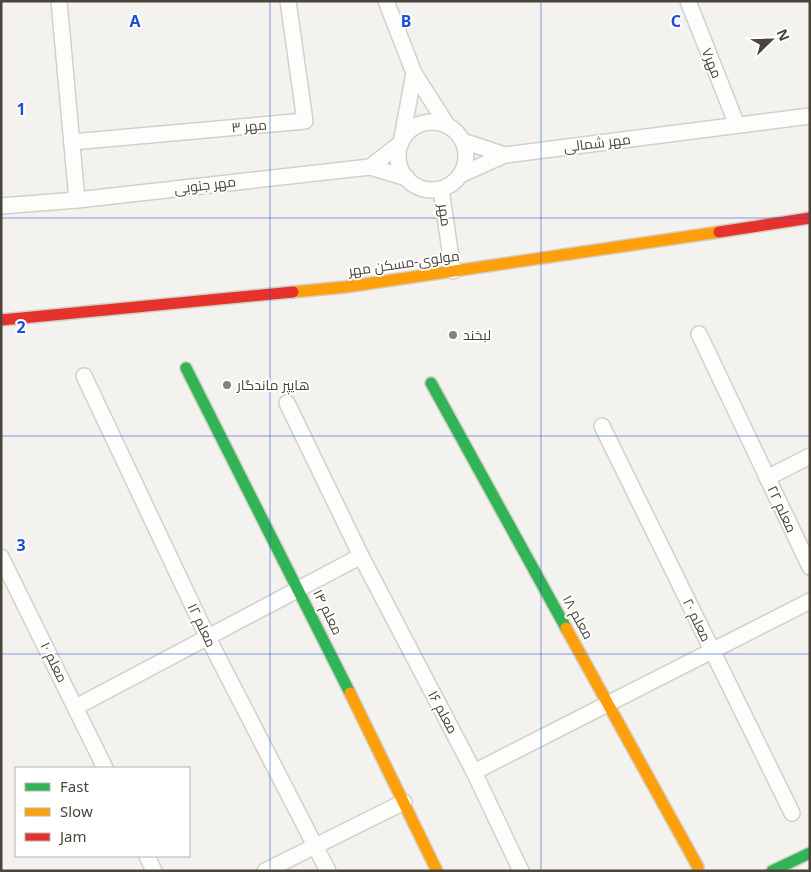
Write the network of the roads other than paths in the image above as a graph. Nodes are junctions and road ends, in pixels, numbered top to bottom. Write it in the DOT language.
graph roads {
  1 [pos="60,1"];
  2 [pos="288,1"];
  3 [pos="386,1"];
  4 [pos="688,1"];
  5 [pos="414,73"];
  6 [pos="810,116"];
  7 [pos="447,125"];
  8 [pos="737,126"];
  9 [pos="463,141"];
  10 [pos="72,142"];
  11 [pos="401,143"];
  12 [pos="505,155"];
  13 [pos="370,166"];
  14 [pos="460,175"];
  15 [pos="407,178"];
  16 [pos="441,189"];
  17 [pos="77,200"];
  18 [pos="1,206"];
  19 [pos="810,218"];
  20 [pos="453,271"];
  21 [pos="1,320"];
  22 [pos="699,334"];
  23 [pos="186,368"];
  24 [pos="84,376"];
  25 [pos="431,383"];
  26 [pos="288,403"];
  27 [pos="602,426"];
  28 [pos="810,456"];
  29 [pos="768,478"];
  30 [pos="1,556"];
  31 [pos="361,556"];
  32 [pos="810,567"];
  33 [pos="7,583"];
  34 [pos="299,588"];
  35 [pos="810,602"];
  36 [pos="207,636"];
  37 [pos="712,651"];
  38 [pos="608,704"];
  39 [pos="76,707"];
  40 [pos="105,767"];
  41 [pos="474,772"];
  42 [pos="404,802"];
  43 [pos="792,813"];
  44 [pos="315,846"];
  45 [pos="810,853"];
  46 [pos="147,857"];
  47 [pos="698,867"];
  48 [pos="519,870"];
  49 [pos="154,871"];
  50 [pos="265,871"];
  51 [pos="328,871"];
  52 [pos="437,871"];
  53 [pos="772,871"];
  1 -- 10 [label="street"];
  2 -- 10 [label="street, مهر ۳"];
  3 -- 5 [label="street"];
  4 -- 8 [label="street, مهر۷"];
  5 -- 7 [label="street"];
  5 -- 11 [label="street"];
  6 -- 8 [label="street, مهر شمالی"];
  7 -- 9 [label="street"];
  7 -- 11 [label="street"];
  8 -- 12 [label="street, مهر شمالی"];
  9 -- 12 [label="street"];
  9 -- 14 [label="street"];
  10 -- 17 [label="street"];
  11 -- 13 [label="street"];
  11 -- 15 [label="street"];
  12 -- 14 [label="street, مهر شمالی"];
  13 -- 15 [label="street, مهر جنوبی"];
  13 -- 17 [label="street, مهر جنوبی"];
  14 -- 16 [label="street"];
  15 -- 16 [label="street"];
  16 -- 20 [label="street, مهر"];
  17 -- 18 [label="street, مهر جنوبی"];
  19 -- 20 [label="street, مولوی-مسکن مهر"];
  20 -- 21 [label="street, مولوی-مسکن مهر"];
  22 -- 29 [label="street, معلم ۲۲"];
  23 -- 34 [label="street, معلم ۱۴"];
  24 -- 36 [label="street, معلم ۱۲"];
  25 -- 38 [label="street, معلم ۱۸"];
  26 -- 31 [label="street, معلم ۱۶"];
  27 -- 37 [label="street, معلم ۲۰"];
  28 -- 29 [label="street"];
  29 -- 32 [label="street, معلم ۲۲"];
  30 -- 33 [label="street, معلم ۱۰"];
  31 -- 34 [label="street"];
  31 -- 41 [label="street, معلم ۱۶"];
  33 -- 39 [label="street, معلم ۱۰"];
  34 -- 36 [label="street"];
  34 -- 42 [label="street, معلم ۱۴"];
  35 -- 37 [label="street"];
  36 -- 39 [label="street"];
  36 -- 44 [label="street, معلم ۱۲"];
  37 -- 38 [label="street"];
  37 -- 43 [label="street, معلم ۲۰"];
  38 -- 41 [label="street"];
  38 -- 47 [label="street, معلم ۱۸"];
  39 -- 40 [label="street, معلم ۱۰"];
  41 -- 48 [label="street, معلم ۱۶"];
  42 -- 44 [label="street"];
  42 -- 52 [label="street, معلم ۱۴"];
  44 -- 50 [label="street"];
  44 -- 51 [label="street, معلم ۱۲"];
  45 -- 53 [label="street"];
  46 -- 49 [label="street"];
}
